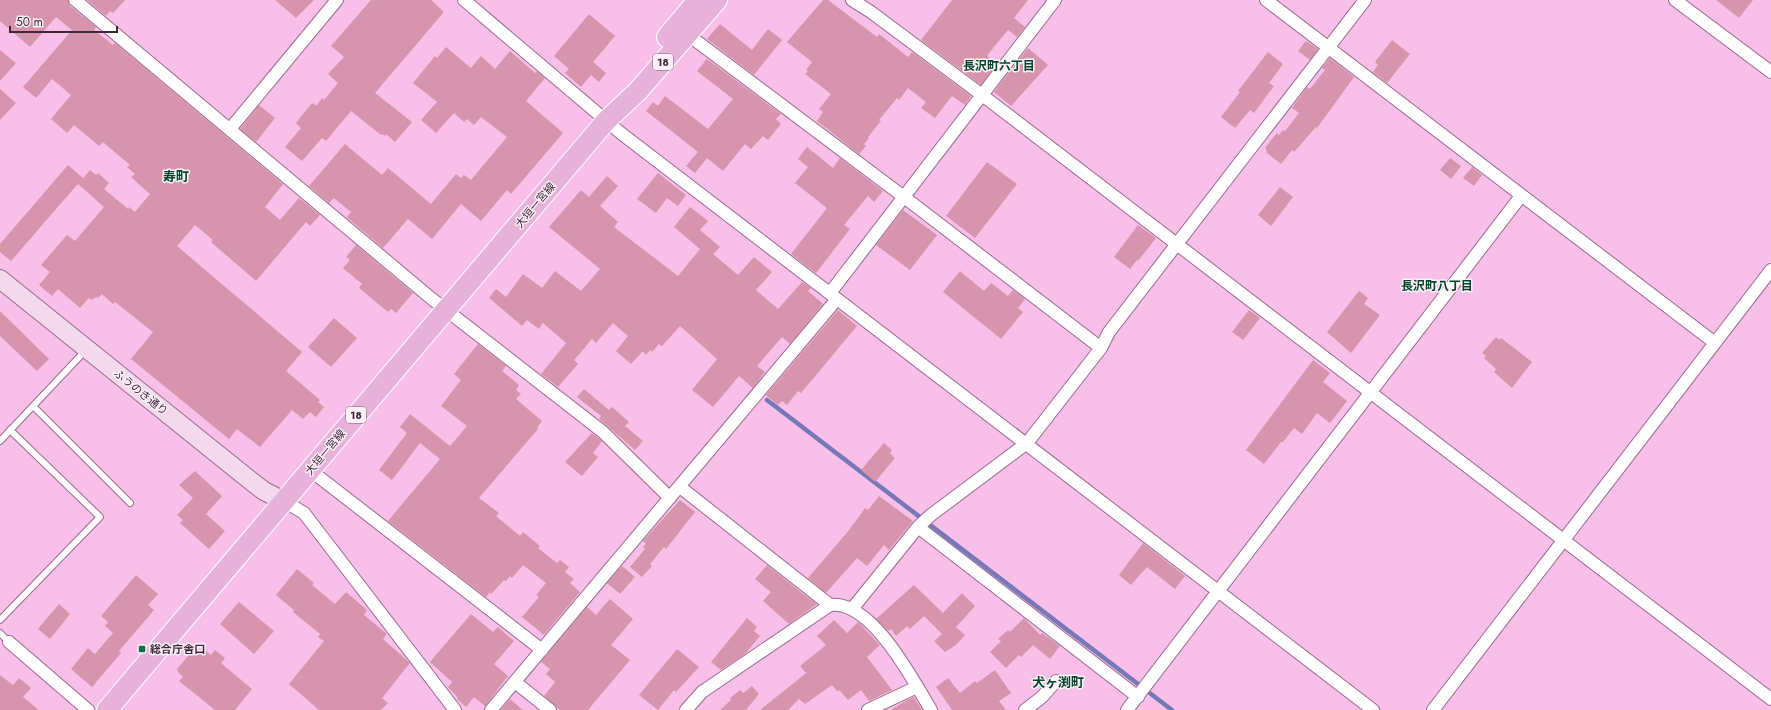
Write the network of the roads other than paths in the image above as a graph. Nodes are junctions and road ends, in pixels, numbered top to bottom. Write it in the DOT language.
graph roads {
  1 [pos="76,0"];
  2 [pos="337,0"];
  3 [pos="464,0"];
  4 [pos="698,0"];
  5 [pos="717,0"];
  6 [pos="852,0"];
  7 [pos="1055,0"];
  8 [pos="1266,0"];
  9 [pos="1365,0"];
  10 [pos="1676,0"];
  11 [pos="687,34"];
  12 [pos="1328,48"];
  13 [pos="1771,72"];
  14 [pos="982,95"];
  15 [pos="606,121"];
  16 [pos="230,129"];
  17 [pos="1521,196"];
  18 [pos="904,197"];
  19 [pos="1177,245"];
  20 [pos="1771,270"];
  21 [pos="0,279"];
  22 [pos="833,296"];
  23 [pos="446,310"];
  24 [pos="1715,342"];
  25 [pos="87,348"];
  26 [pos="1101,348"];
  27 [pos="1370,393"];
  28 [pos="33,406"];
  29 [pos="10,430"];
  30 [pos="0,441"];
  31 [pos="1027,443"];
  32 [pos="310,470"];
  33 [pos="680,486"];
  34 [pos="670,498"];
  35 [pos="284,501"];
  36 [pos="130,503"];
  37 [pos="918,528"];
  38 [pos="1563,539"];
  39 [pos="1218,591"];
  40 [pos="830,605"];
  41 [pos="852,609"];
  42 [pos="0,620"];
  43 [pos="0,633"];
  44 [pos="9,642"];
  45 [pos="542,650"];
  46 [pos="1056,681"];
  47 [pos="514,682"];
  48 [pos="917,687"];
  49 [pos="1138,697"];
  50 [pos="1771,700"];
  51 [pos="110,709"];
  52 [pos="88,710"];
  53 [pos="455,710"];
  54 [pos="491,710"];
  55 [pos="550,710"];
  56 [pos="686,710"];
  57 [pos="868,710"];
  58 [pos="931,710"];
  59 [pos="1025,710"];
  60 [pos="1128,710"];
  61 [pos="1373,710"];
  62 [pos="1433,710"];
  1 -- 16 [label="street"];
  2 -- 16 [label="street"];
  3 -- 15 [label="street"];
  4 -- 15 [label="main road, 大垣一宮線 / 18"];
  5 -- 11 [label="main road, 大垣一宮線 / 18"];
  6 -- 14 [label="street"];
  7 -- 14 [label="street"];
  8 -- 12 [label="street"];
  9 -- 12 [label="street"];
  10 -- 13 [label="street"];
  11 -- 15 [label="main road, 大垣一宮線 / 18"];
  11 -- 18 [label="street"];
  12 -- 17 [label="street"];
  12 -- 19 [label="street"];
  14 -- 18 [label="street"];
  14 -- 19 [label="street"];
  15 -- 22 [label="street"];
  15 -- 23 [label="main road, 大垣一宮線 / 18"];
  16 -- 23 [label="street"];
  17 -- 24 [label="street"];
  17 -- 27 [label="street"];
  18 -- 22 [label="street"];
  18 -- 26 [label="street"];
  19 -- 26 [label="street"];
  19 -- 27 [label="street"];
  20 -- 24 [label="street"];
  21 -- 25 [label="street, ふうのき通り"];
  22 -- 31 [label="street"];
  22 -- 33 [label="street"];
  23 -- 32 [label="main road, 大垣一宮線 / 18"];
  23 -- 34 [label="street"];
  24 -- 38 [label="street"];
  25 -- 28 [label="lane"];
  25 -- 35 [label="street, ふうのき通り"];
  26 -- 31 [label="street"];
  27 -- 38 [label="street"];
  27 -- 39 [label="street"];
  28 -- 29 [label="lane"];
  28 -- 36 [label="lane"];
  29 -- 30 [label="lane"];
  29 -- 42 [label="lane"];
  31 -- 37 [label="street"];
  31 -- 39 [label="street"];
  32 -- 35 [label="main road, 大垣一宮線 / 18"];
  32 -- 45 [label="street"];
  33 -- 34 [label="street"];
  33 -- 40 [label="street"];
  34 -- 45 [label="street"];
  35 -- 51 [label="main road, 大垣一宮線 / 18"];
  35 -- 53 [label="street"];
  37 -- 41 [label="street"];
  37 -- 49 [label="street"];
  38 -- 50 [label="street"];
  38 -- 62 [label="street"];
  39 -- 49 [label="street"];
  39 -- 61 [label="street"];
  40 -- 41 [label="street"];
  40 -- 56 [label="street"];
  41 -- 48 [label="street"];
  43 -- 44 [label="lane"];
  44 -- 52 [label="street"];
  45 -- 47 [label="street"];
  46 -- 59 [label="street"];
  47 -- 54 [label="street"];
  47 -- 55 [label="street"];
  48 -- 57 [label="street"];
  48 -- 58 [label="street"];
  49 -- 60 [label="street"];
}
